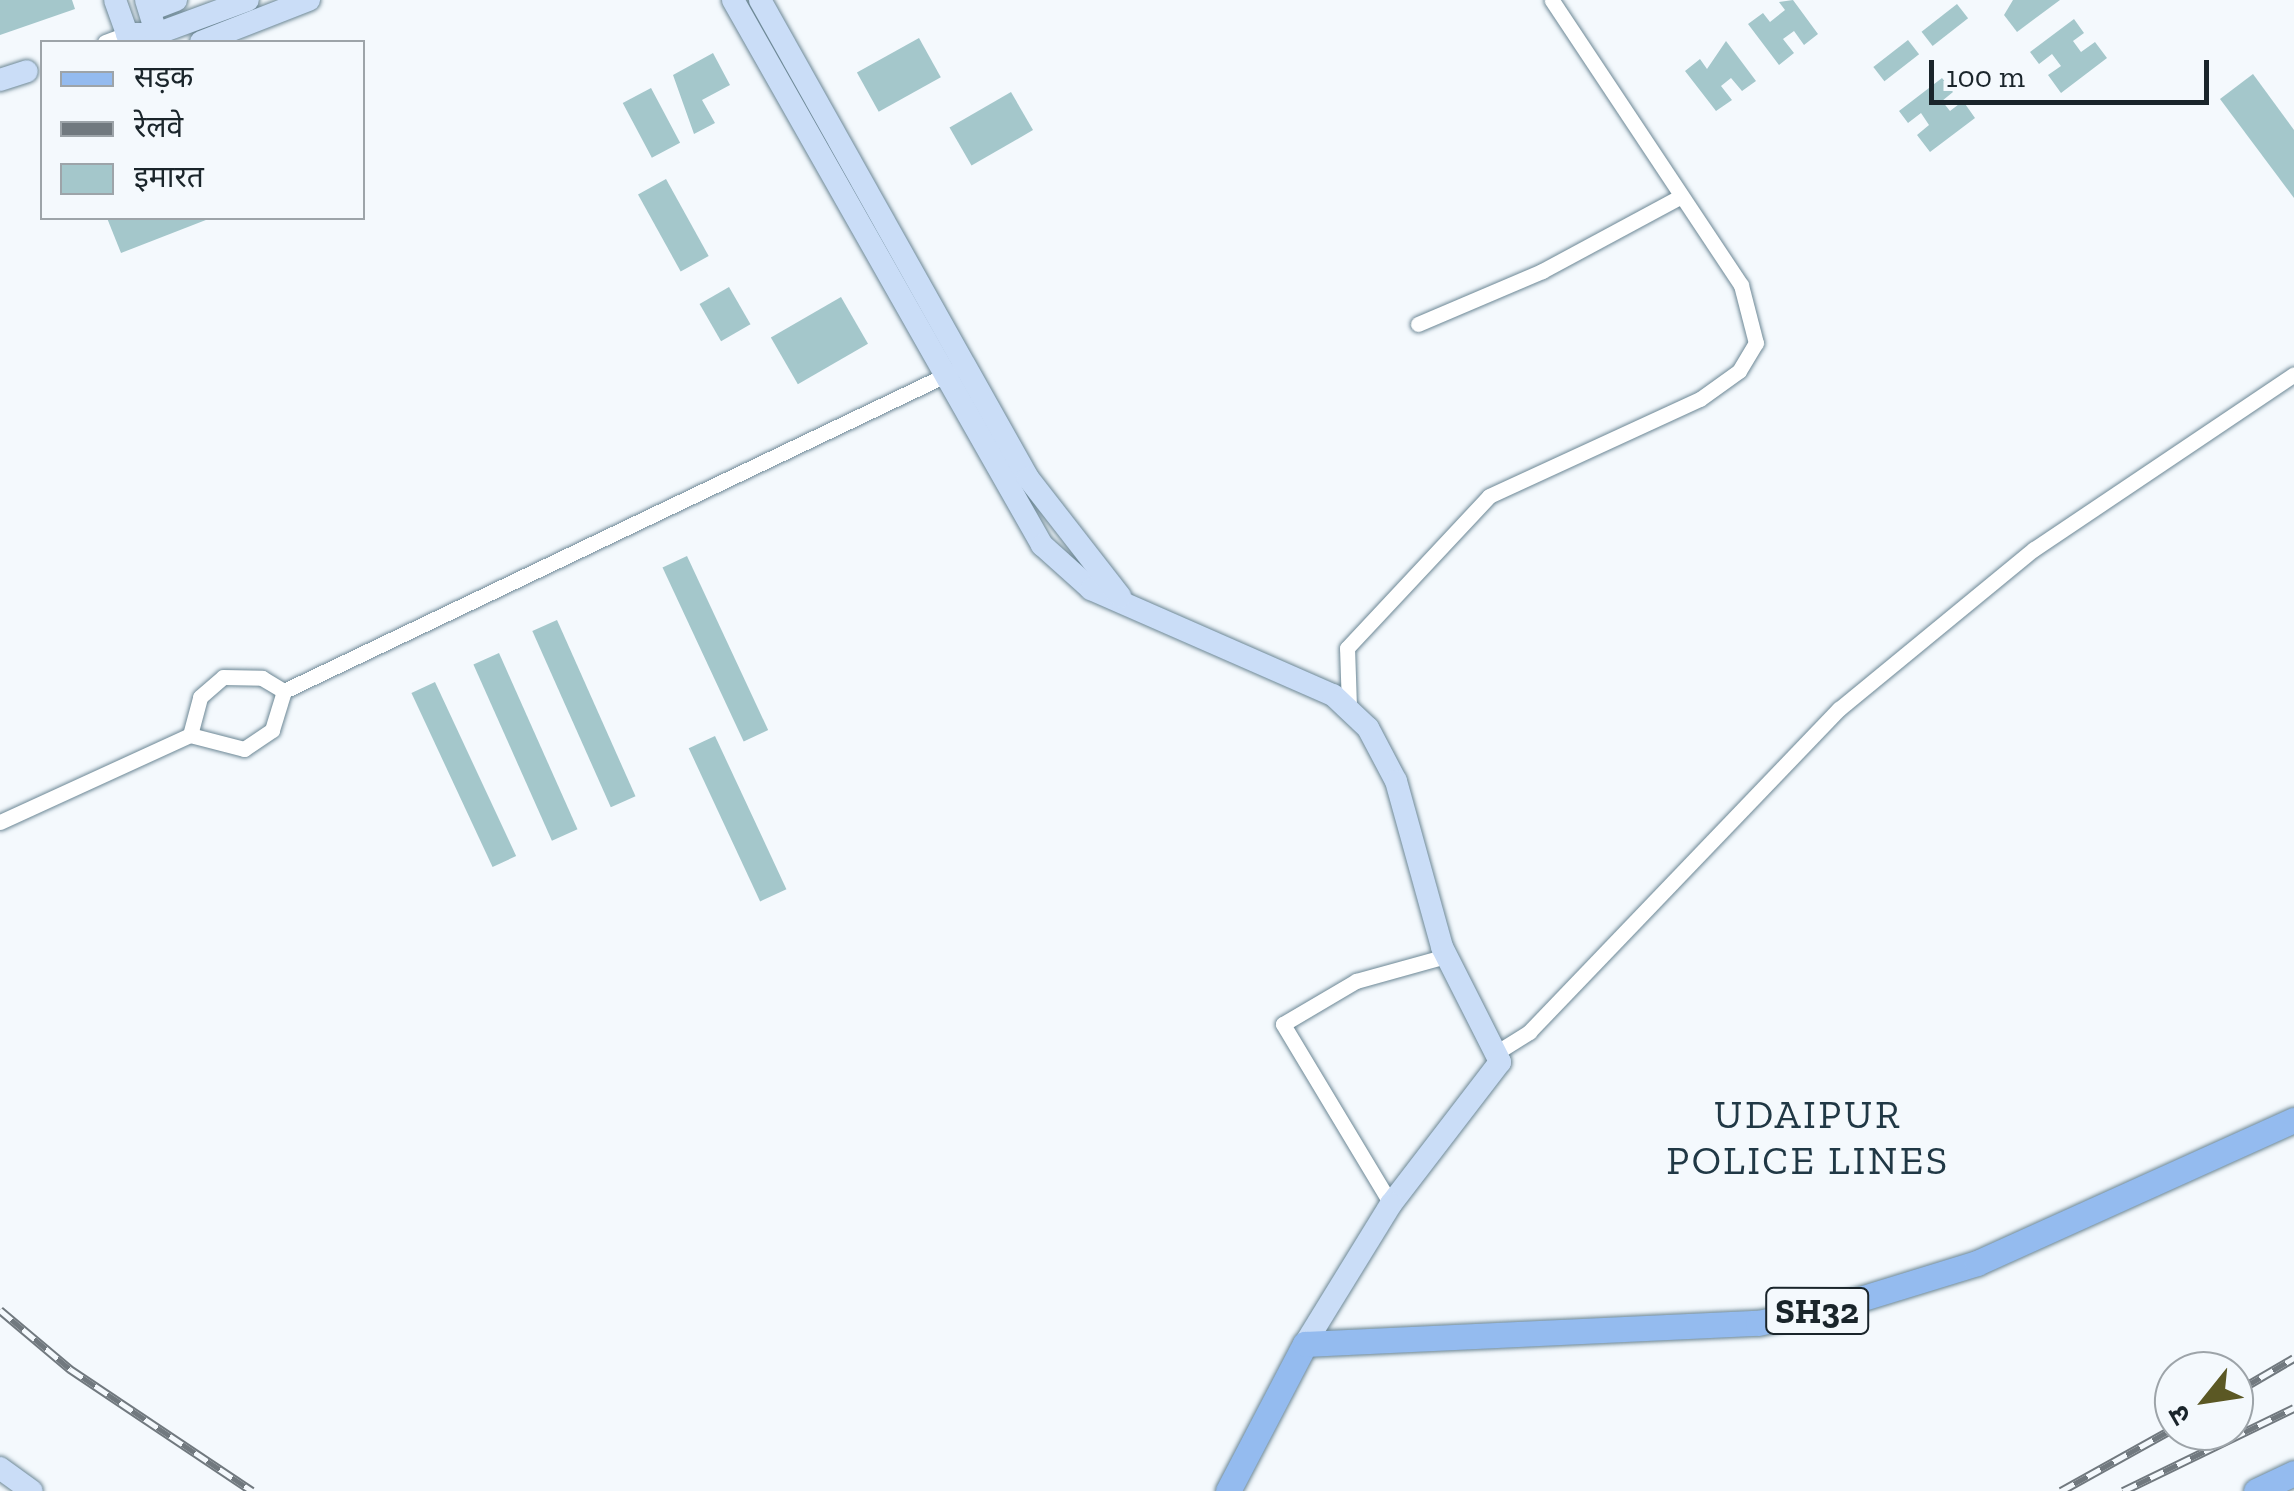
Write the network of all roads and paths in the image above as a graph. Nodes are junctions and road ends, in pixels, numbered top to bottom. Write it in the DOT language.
graph roads {
  1 [pos="115,0"];
  2 [pos="176,0"];
  3 [pos="248,0"];
  4 [pos="309,0"];
  5 [pos="733,0"];
  6 [pos="760,0"];
  7 [pos="1552,0"];
  8 [pos="148,5"];
  9 [pos="129,38"];
  10 [pos="158,38"];
  11 [pos="207,40"];
  12 [pos="37,69"];
  13 [pos="0,80"];
  14 [pos="1681,196"];
  15 [pos="1418,324"];
  16 [pos="955,370"];
  17 [pos="2294,374"];
  18 [pos="284,691"];
  19 [pos="1349,706"];
  20 [pos="190,735"];
  21 [pos="0,822"];
  22 [pos="1446,956"];
  23 [pos="1498,1051"];
  24 [pos="2294,1120"];
  25 [pos="1391,1204"];
  26 [pos="1305,1344"];
  27 [pos="0,1468"];
  28 [pos="2294,1473"];
  29 [pos="32,1491"];
  30 [pos="1228,1491"];
  31 [pos="2256,1491"];
  1 -- 9 [label="street"];
  2 -- 8 [label="street"];
  3 -- 10 [label="street"];
  4 -- 11 [label="street"];
  5 -- 16 [label="street"];
  6 -- 16 [label="street"];
  7 -- 14 [label="street"];
  8 -- 10 [label="street"];
  9 -- 10 [label="street"];
  12 -- 13 [label="street"];
  14 -- 15 [label="street"];
  14 -- 19 [label="street"];
  16 -- 18 [label="street"];
  16 -- 19 [label="street"];
  17 -- 23 [label="street"];
  18 -- 20 [label="street"];
  18 -- 20 [label="street"];
  19 -- 22 [label="street"];
  20 -- 21 [label="street"];
  22 -- 23 [label="street"];
  22 -- 25 [label="street"];
  23 -- 25 [label="street"];
  24 -- 26 [label="main road, SH32"];
  25 -- 26 [label="street"];
  26 -- 30 [label="main road"];
  27 -- 29 [label="street"];
  28 -- 31 [label="main road"];
}
